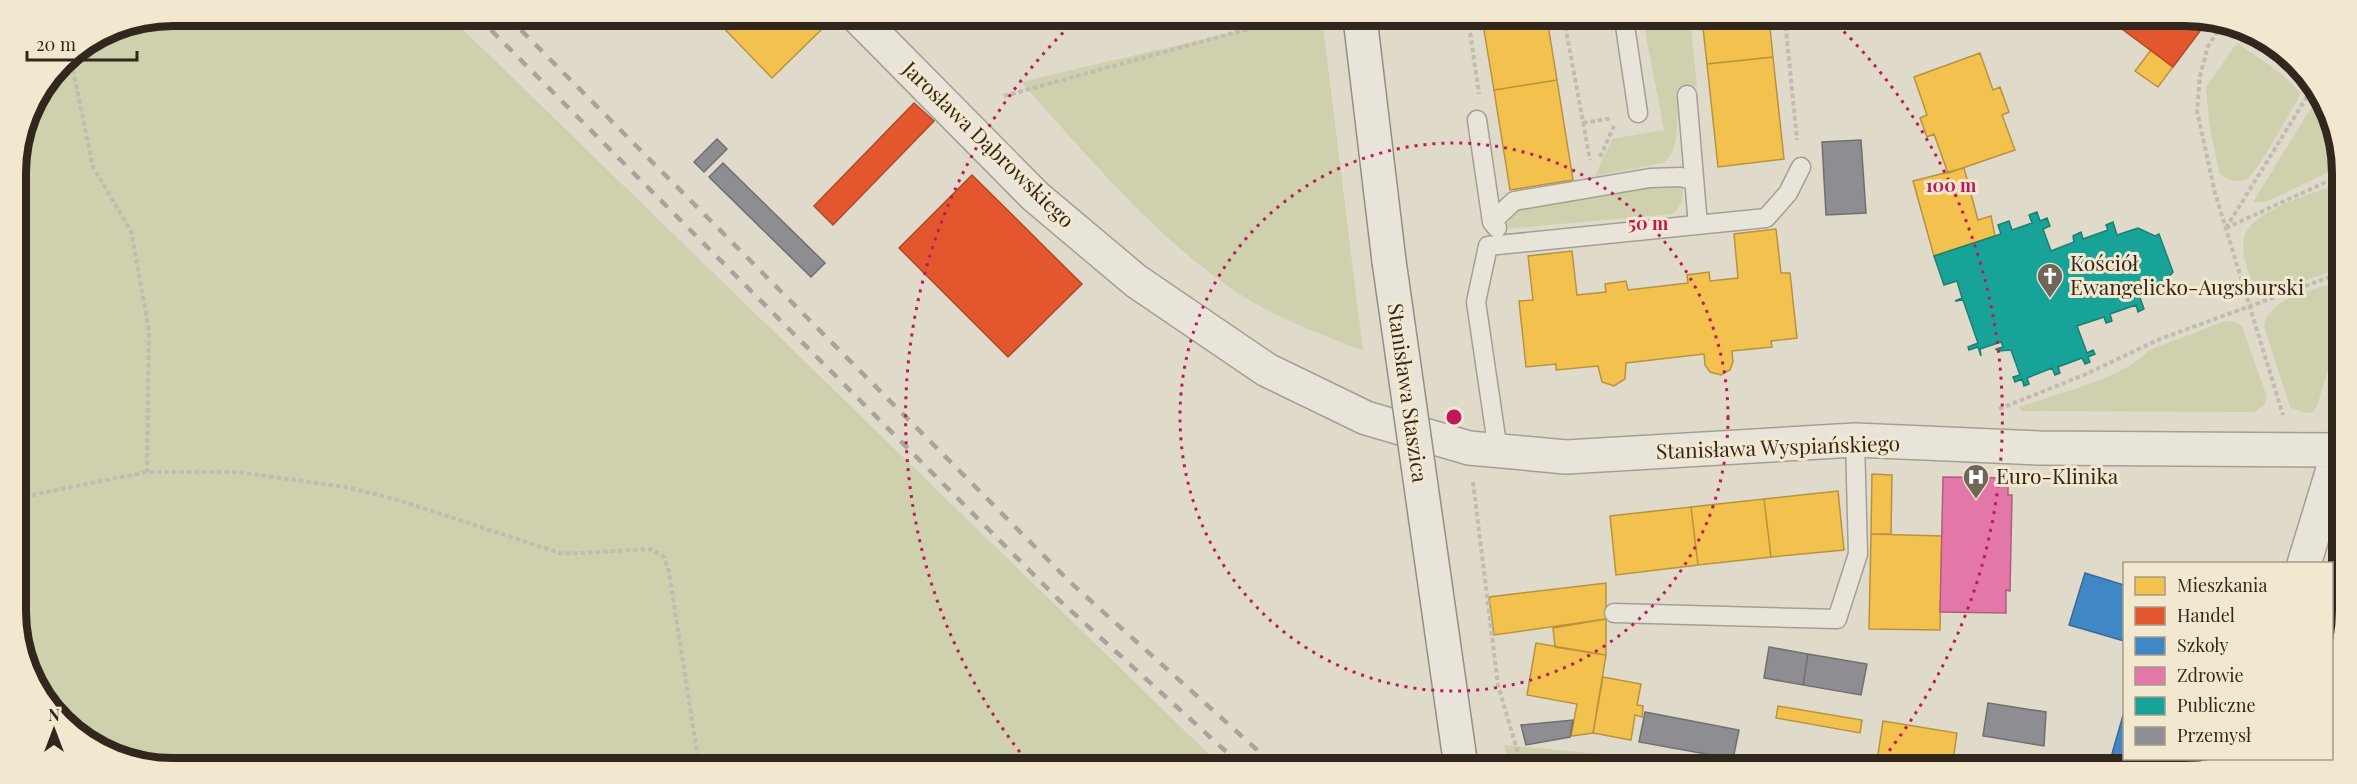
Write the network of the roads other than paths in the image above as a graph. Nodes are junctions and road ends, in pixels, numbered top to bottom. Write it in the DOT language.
graph roads {
  1 [pos="1361,25"];
  2 [pos="1625,25"];
  3 [pos="867,26"];
  4 [pos="1687,95"];
  5 [pos="1638,113"];
  6 [pos="1477,120"];
  7 [pos="1801,167"];
  8 [pos="1694,181"];
  9 [pos="1492,222"];
  10 [pos="1698,225"];
  11 [pos="1510,243"];
  12 [pos="1366,418"];
  13 [pos="1855,440"];
  14 [pos="1484,450"];
  15 [pos="2332,451"];
  16 [pos="2332,471"];
  17 [pos="2305,562"];
  18 [pos="1614,613"];
  19 [pos="1460,758"];
  1 -- 19 [label="street, Stanisława Staszica, bridge"];
  2 -- 5 [label="lane"];
  3 -- 12 [label="street, Jarosława Dąbrowskiego"];
  4 -- 8 [label="lane"];
  6 -- 9 [label="lane"];
  7 -- 10 [label="lane"];
  8 -- 9 [label="lane"];
  8 -- 10 [label="lane"];
  9 -- 11 [label="lane"];
  10 -- 11 [label="lane"];
  11 -- 14 [label="lane"];
  12 -- 14 [label="street, Stanisława Wyspiańskiego"];
  13 -- 14 [label="street, Stanisława Wyspiańskiego"];
  13 -- 15 [label="street, Stanisława Wyspiańskiego"];
  13 -- 18 [label="lane"];
  16 -- 17 [label="street"];
}
